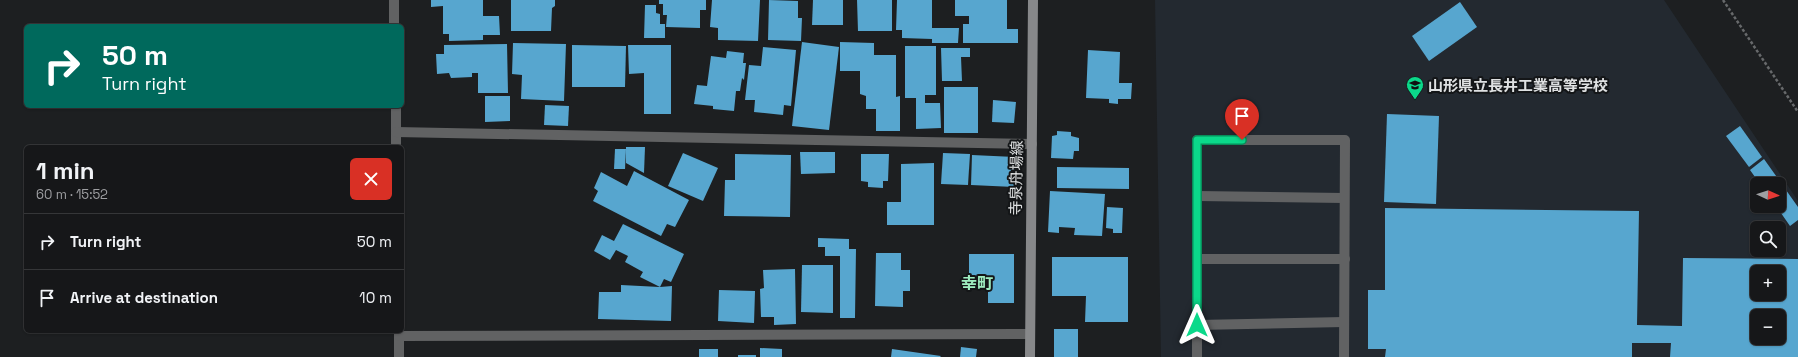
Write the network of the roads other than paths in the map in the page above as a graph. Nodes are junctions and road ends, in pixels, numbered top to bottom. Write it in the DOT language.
graph roads {
  1 [pos="394,0"];
  2 [pos="1033,0"];
  3 [pos="394,24"];
  4 [pos="396,108"];
  5 [pos="396,132"];
  6 [pos="1032,144"];
  7 [pos="396,145"];
  8 [pos="1197,196"];
  9 [pos="1344,198"];
  10 [pos="1197,259"];
  11 [pos="1344,259"];
  12 [pos="1344,322"];
  13 [pos="1197,325"];
  14 [pos="399,333"];
  15 [pos="1030,334"];
  16 [pos="399,357"];
  17 [pos="1030,357"];
  18 [pos="1197,357"];
  19 [pos="1344,357"];
  1 -- 3 [label="street"];
  2 -- 6 [label="main road, 寺泉舟場線"];
  4 -- 5 [label="street"];
  5 -- 6 [label="street"];
  5 -- 7 [label="street"];
  6 -- 15 [label="main road, 寺泉舟場線"];
  8 -- 9 [label="street"];
  8 -- 9 [label="street"];
  8 -- 10 [label="street"];
  9 -- 11 [label="street"];
  10 -- 11 [label="street"];
  10 -- 13 [label="street"];
  11 -- 12 [label="street"];
  12 -- 13 [label="street"];
  12 -- 19 [label="street"];
  13 -- 18 [label="street"];
  14 -- 15 [label="street"];
  14 -- 16 [label="street"];
  15 -- 17 [label="main road, 寺泉舟場線"];
}
